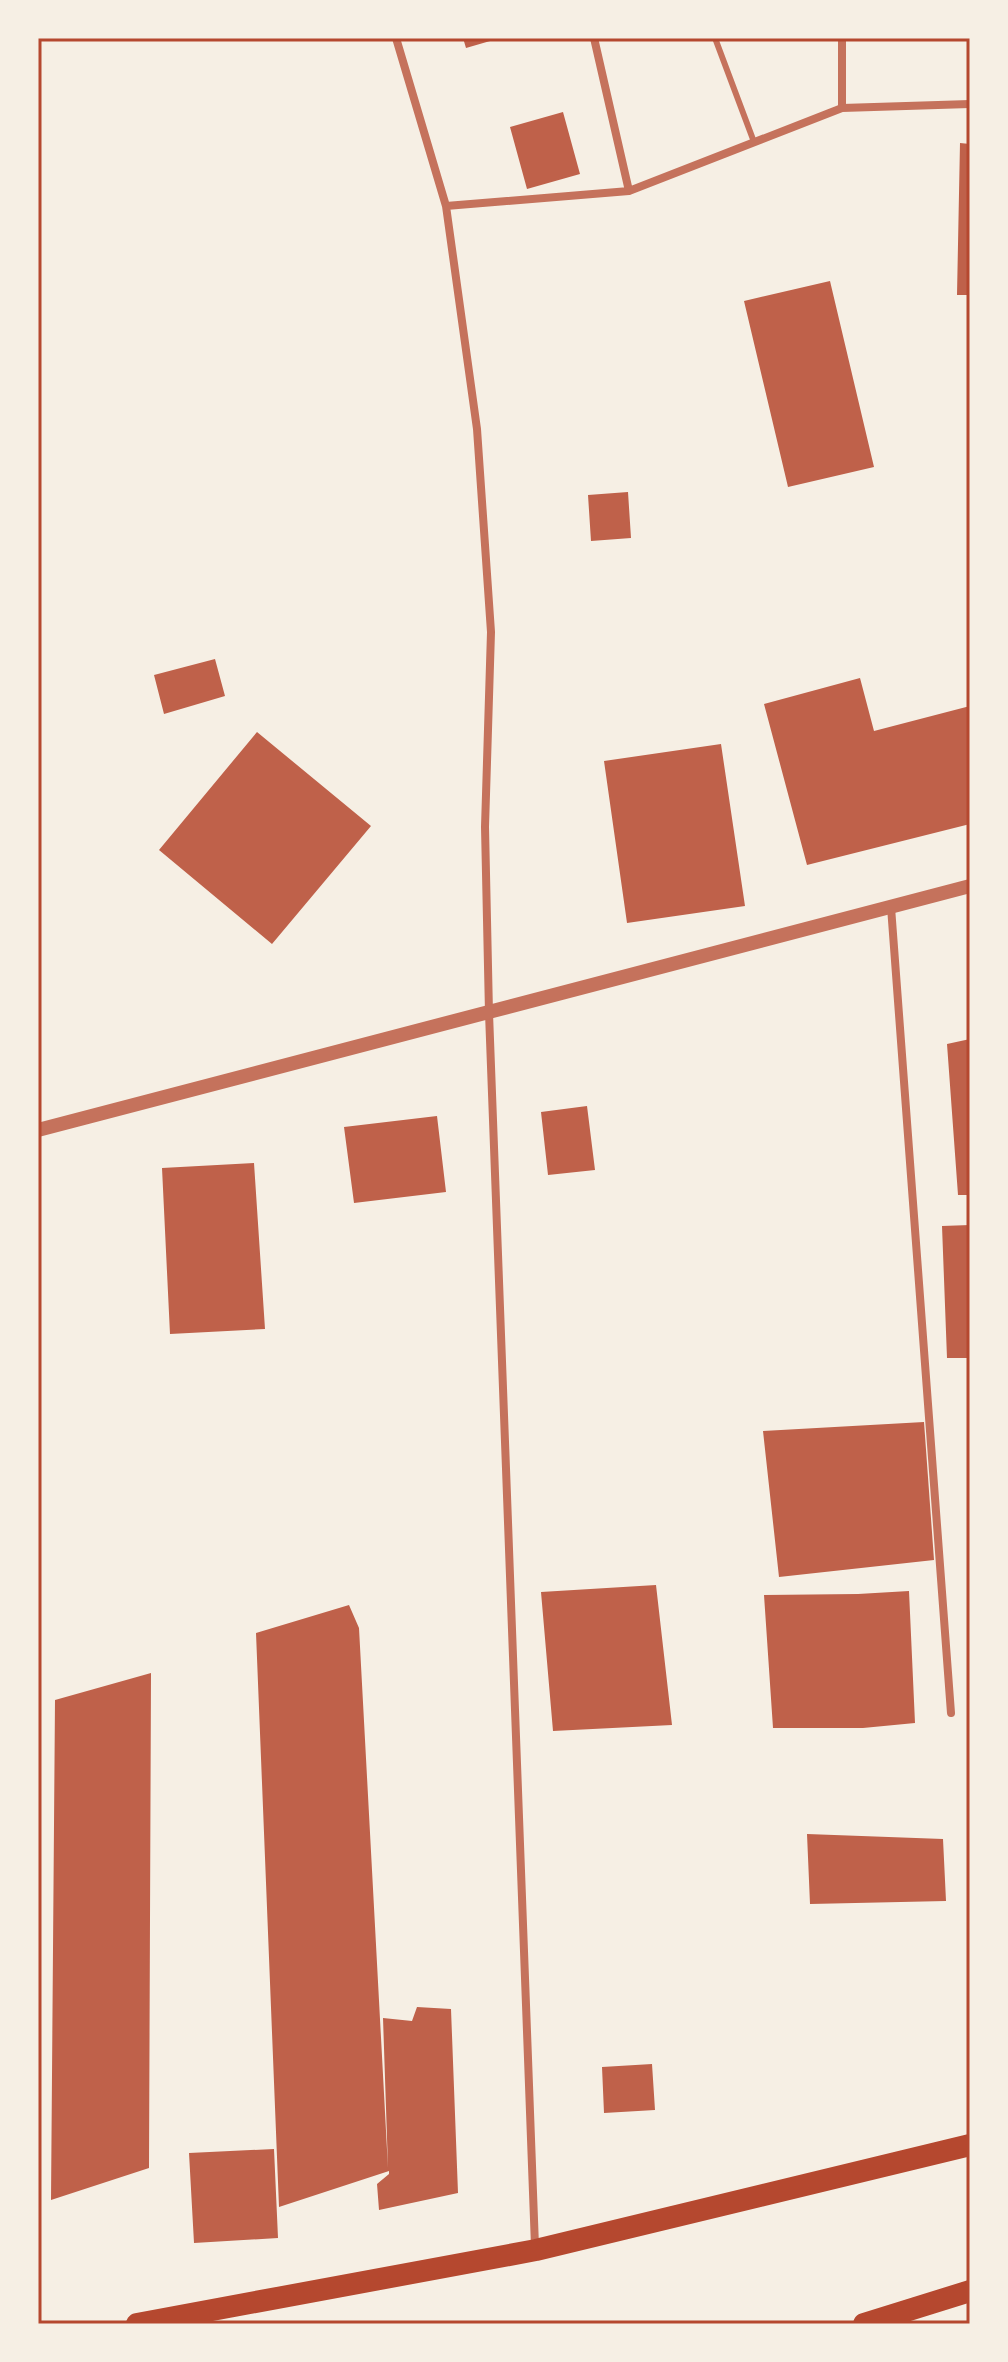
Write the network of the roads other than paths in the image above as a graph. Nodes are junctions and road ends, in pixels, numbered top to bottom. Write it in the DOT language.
graph roads {
  1 [pos="396,38"];
  2 [pos="594,38"];
  3 [pos="715,38"];
  4 [pos="842,38"];
  5 [pos="970,104"];
  6 [pos="842,108"];
  7 [pos="754,142"];
  8 [pos="629,191"];
  9 [pos="446,206"];
  10 [pos="970,886"];
  11 [pos="891,907"];
  12 [pos="489,1013"];
  13 [pos="38,1130"];
  14 [pos="951,1713"];
  15 [pos="970,2145"];
  16 [pos="536,2250"];
  17 [pos="970,2291"];
  18 [pos="137,2324"];
  19 [pos="864,2324"];
  1 -- 9 [label="street"];
  2 -- 8 [label="street"];
  3 -- 7 [label="lane"];
  4 -- 6 [label="street"];
  5 -- 6 [label="street"];
  6 -- 7 [label="street"];
  7 -- 8 [label="street"];
  8 -- 9 [label="street"];
  9 -- 12 [label="street"];
  10 -- 11 [label="street"];
  11 -- 12 [label="street"];
  11 -- 14 [label="street"];
  12 -- 13 [label="street"];
  12 -- 16 [label="street"];
  15 -- 16 [label="highway"];
  16 -- 18 [label="highway"];
  17 -- 19 [label="highway"];
}
